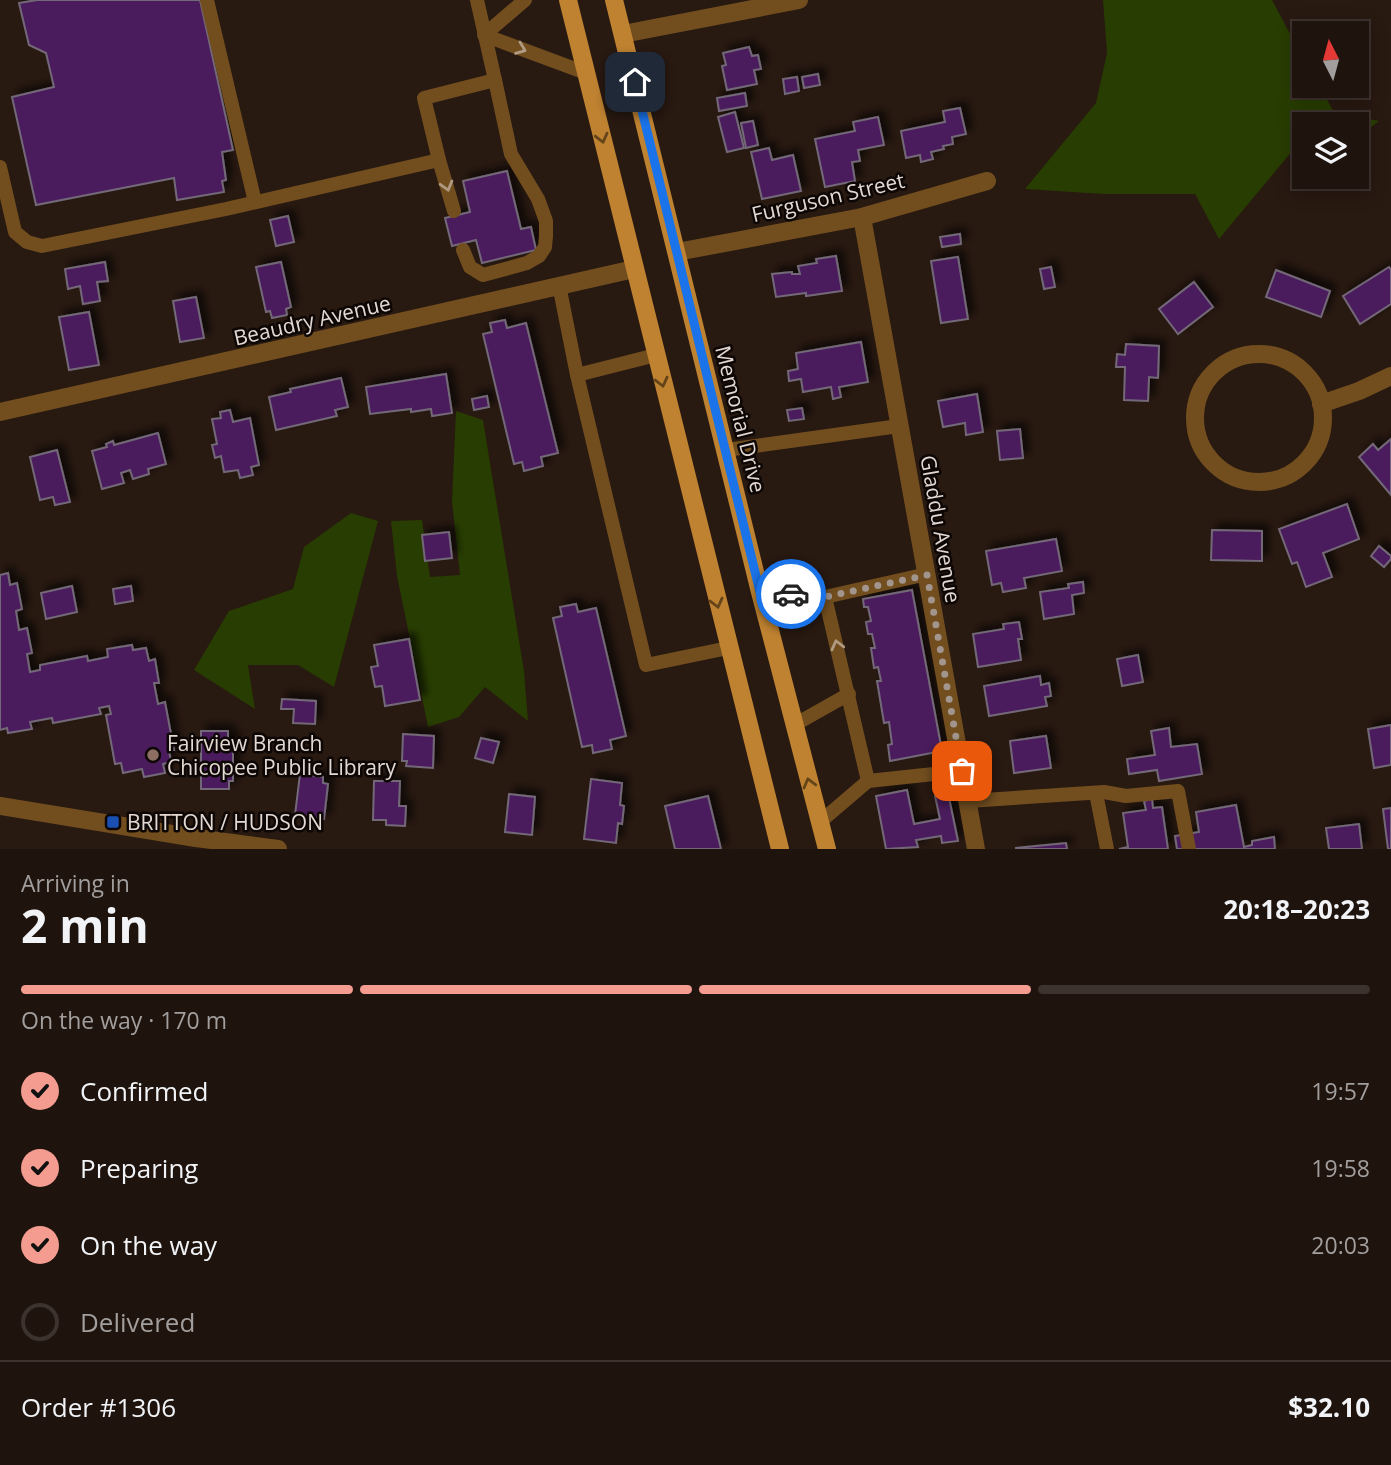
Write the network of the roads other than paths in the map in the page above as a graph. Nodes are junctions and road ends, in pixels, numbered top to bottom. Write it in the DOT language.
graph roads {
  1 [pos="207,0"];
  2 [pos="477,0"];
  3 [pos="525,0"];
  4 [pos="568,0"];
  5 [pos="614,0"];
  6 [pos="799,0"];
  7 [pos="622,34"];
  8 [pos="484,35"];
  9 [pos="586,73"];
  10 [pos="495,80"];
  11 [pos="439,160"];
  12 [pos="0,167"];
  13 [pos="987,181"];
  14 [pos="255,202"];
  15 [pos="454,212"];
  16 [pos="862,217"];
  17 [pos="463,250"];
  18 [pos="677,252"];
  19 [pos="634,269"];
  20 [pos="559,285"];
  21 [pos="656,355"];
  22 [pos="577,375"];
  23 [pos="1391,376"];
  24 [pos="1321,404"];
  25 [pos="0,412"];
  26 [pos="900,426"];
  27 [pos="726,450"];
  28 [pos="927,575"];
  29 [pos="760,592"];
  30 [pos="825,597"];
  31 [pos="729,648"];
  32 [pos="849,694"];
  33 [pos="794,725"];
  34 [pos="962,771"];
  35 [pos="868,781"];
  36 [pos="1096,793"];
  37 [pos="968,801"];
  38 [pos="0,806"];
  39 [pos="820,822"];
  40 [pos="252,847"];
  41 [pos="278,849"];
  42 [pos="780,849"];
  43 [pos="827,849"];
  44 [pos="976,849"];
  45 [pos="1107,849"];
  46 [pos="1189,849"];
  1 -- 14 [label="lane"];
  2 -- 8 [label="lane"];
  3 -- 8 [label="lane"];
  4 -- 9 [label="main road"];
  5 -- 7 [label="main road, Memorial Drive"];
  6 -- 7 [label="street"];
  7 -- 18 [label="main road, Memorial Drive"];
  8 -- 9 [label="lane, one-way"];
  8 -- 10 [label="lane"];
  9 -- 19 [label="main road, one-way"];
  10 -- 11 [label="lane"];
  10 -- 17 [label="lane"];
  11 -- 14 [label="lane"];
  11 -- 15 [label="lane, one-way"];
  12 -- 14 [label="lane"];
  13 -- 16 [label="street, Furguson Street"];
  16 -- 18 [label="street, Furguson Street"];
  16 -- 26 [label="street, Gladdu Avenue"];
  18 -- 27 [label="main road, Memorial Drive"];
  19 -- 20 [label="street, Beaudry Avenue"];
  19 -- 21 [label="main road"];
  20 -- 22 [label="lane"];
  20 -- 25 [label="street, Beaudry Avenue"];
  21 -- 22 [label="lane"];
  21 -- 31 [label="main road, one-way"];
  22 -- 31 [label="lane"];
  23 -- 24 [label="street"];
  24 -- 24 [label="street"];
  26 -- 27 [label="lane"];
  26 -- 28 [label="street, Gladdu Avenue"];
  27 -- 29 [label="main road, Memorial Drive"];
  28 -- 30 [label="lane"];
  28 -- 34 [label="street, Gladdu Avenue"];
  29 -- 30 [label="lane"];
  29 -- 33 [label="main road, Memorial Drive"];
  32 -- 30 [label="lane, one-way"];
  31 -- 42 [label="main road"];
  32 -- 33 [label="lane"];
  32 -- 35 [label="lane"];
  39 -- 33 [label="main road, Memorial Drive, one-way"];
  34 -- 35 [label="lane"];
  34 -- 37 [label="street, Gladdu Avenue"];
  35 -- 39 [label="lane"];
  36 -- 37 [label="lane"];
  36 -- 45 [label="lane"];
  36 -- 46 [label="lane"];
  37 -- 44 [label="street, Gladdu Avenue"];
  38 -- 40 [label="street"];
  39 -- 43 [label="main road, Memorial Drive"];
  40 -- 41 [label="street"];
}
